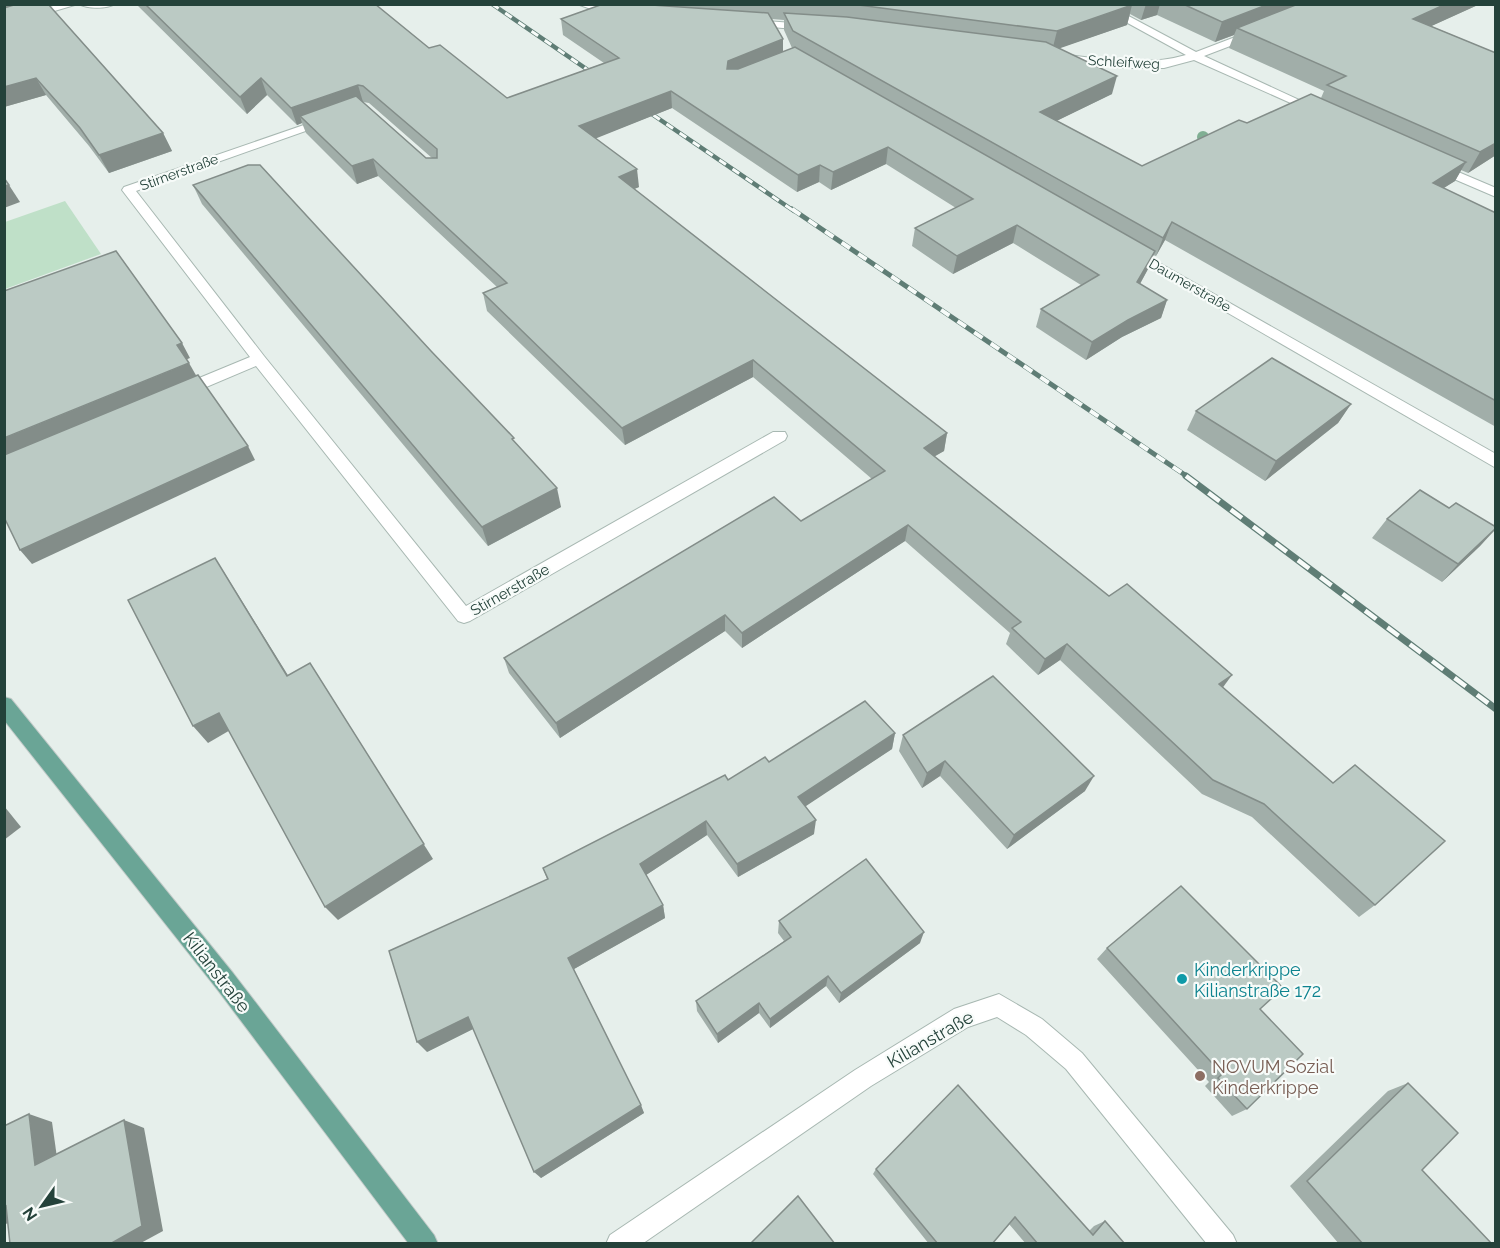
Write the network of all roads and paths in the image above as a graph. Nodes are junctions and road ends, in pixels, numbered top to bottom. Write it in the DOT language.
graph roads {
  1 [pos="73,4"];
  2 [pos="84,4"];
  3 [pos="110,4"];
  4 [pos="582,4"];
  5 [pos="1098,4"];
  6 [pos="624,16"];
  7 [pos="736,22"];
  8 [pos="4,23"];
  9 [pos="773,25"];
  10 [pos="815,27"];
  11 [pos="1263,30"];
  12 [pos="782,43"];
  13 [pos="1054,56"];
  14 [pos="1195,56"];
  15 [pos="342,114"];
  16 [pos="1324,115"];
  17 [pos="1431,164"];
  18 [pos="1496,193"];
  19 [pos="1118,244"];
  20 [pos="259,359"];
  21 [pos="160,401"];
  22 [pos="779,436"];
  23 [pos="1496,462"];
  24 [pos="4,705"];
  25 [pos="425,1244"];
  26 [pos="619,1244"];
  27 [pos="1224,1244"];
  1 -- 8 [label="street"];
  2 -- 3 [label="street"];
  4 -- 6 [label="street"];
  5 -- 14 [label="street"];
  7 -- 9 [label="street"];
  9 -- 10 [label="street"];
  9 -- 12 [label="street"];
  11 -- 14 [label="street, Schleifweg"];
  13 -- 14 [label="street, Schleifweg"];
  14 -- 16 [label="street"];
  15 -- 20 [label="street, Stirnerstraße"];
  17 -- 18 [label="street"];
  19 -- 23 [label="street, Daumerstraße"];
  20 -- 21 [label="street"];
  20 -- 22 [label="street, Stirnerstraße"];
  24 -- 25 [label="main road, Kilianstraße"];
  26 -- 27 [label="street, Kilianstraße"];
}
